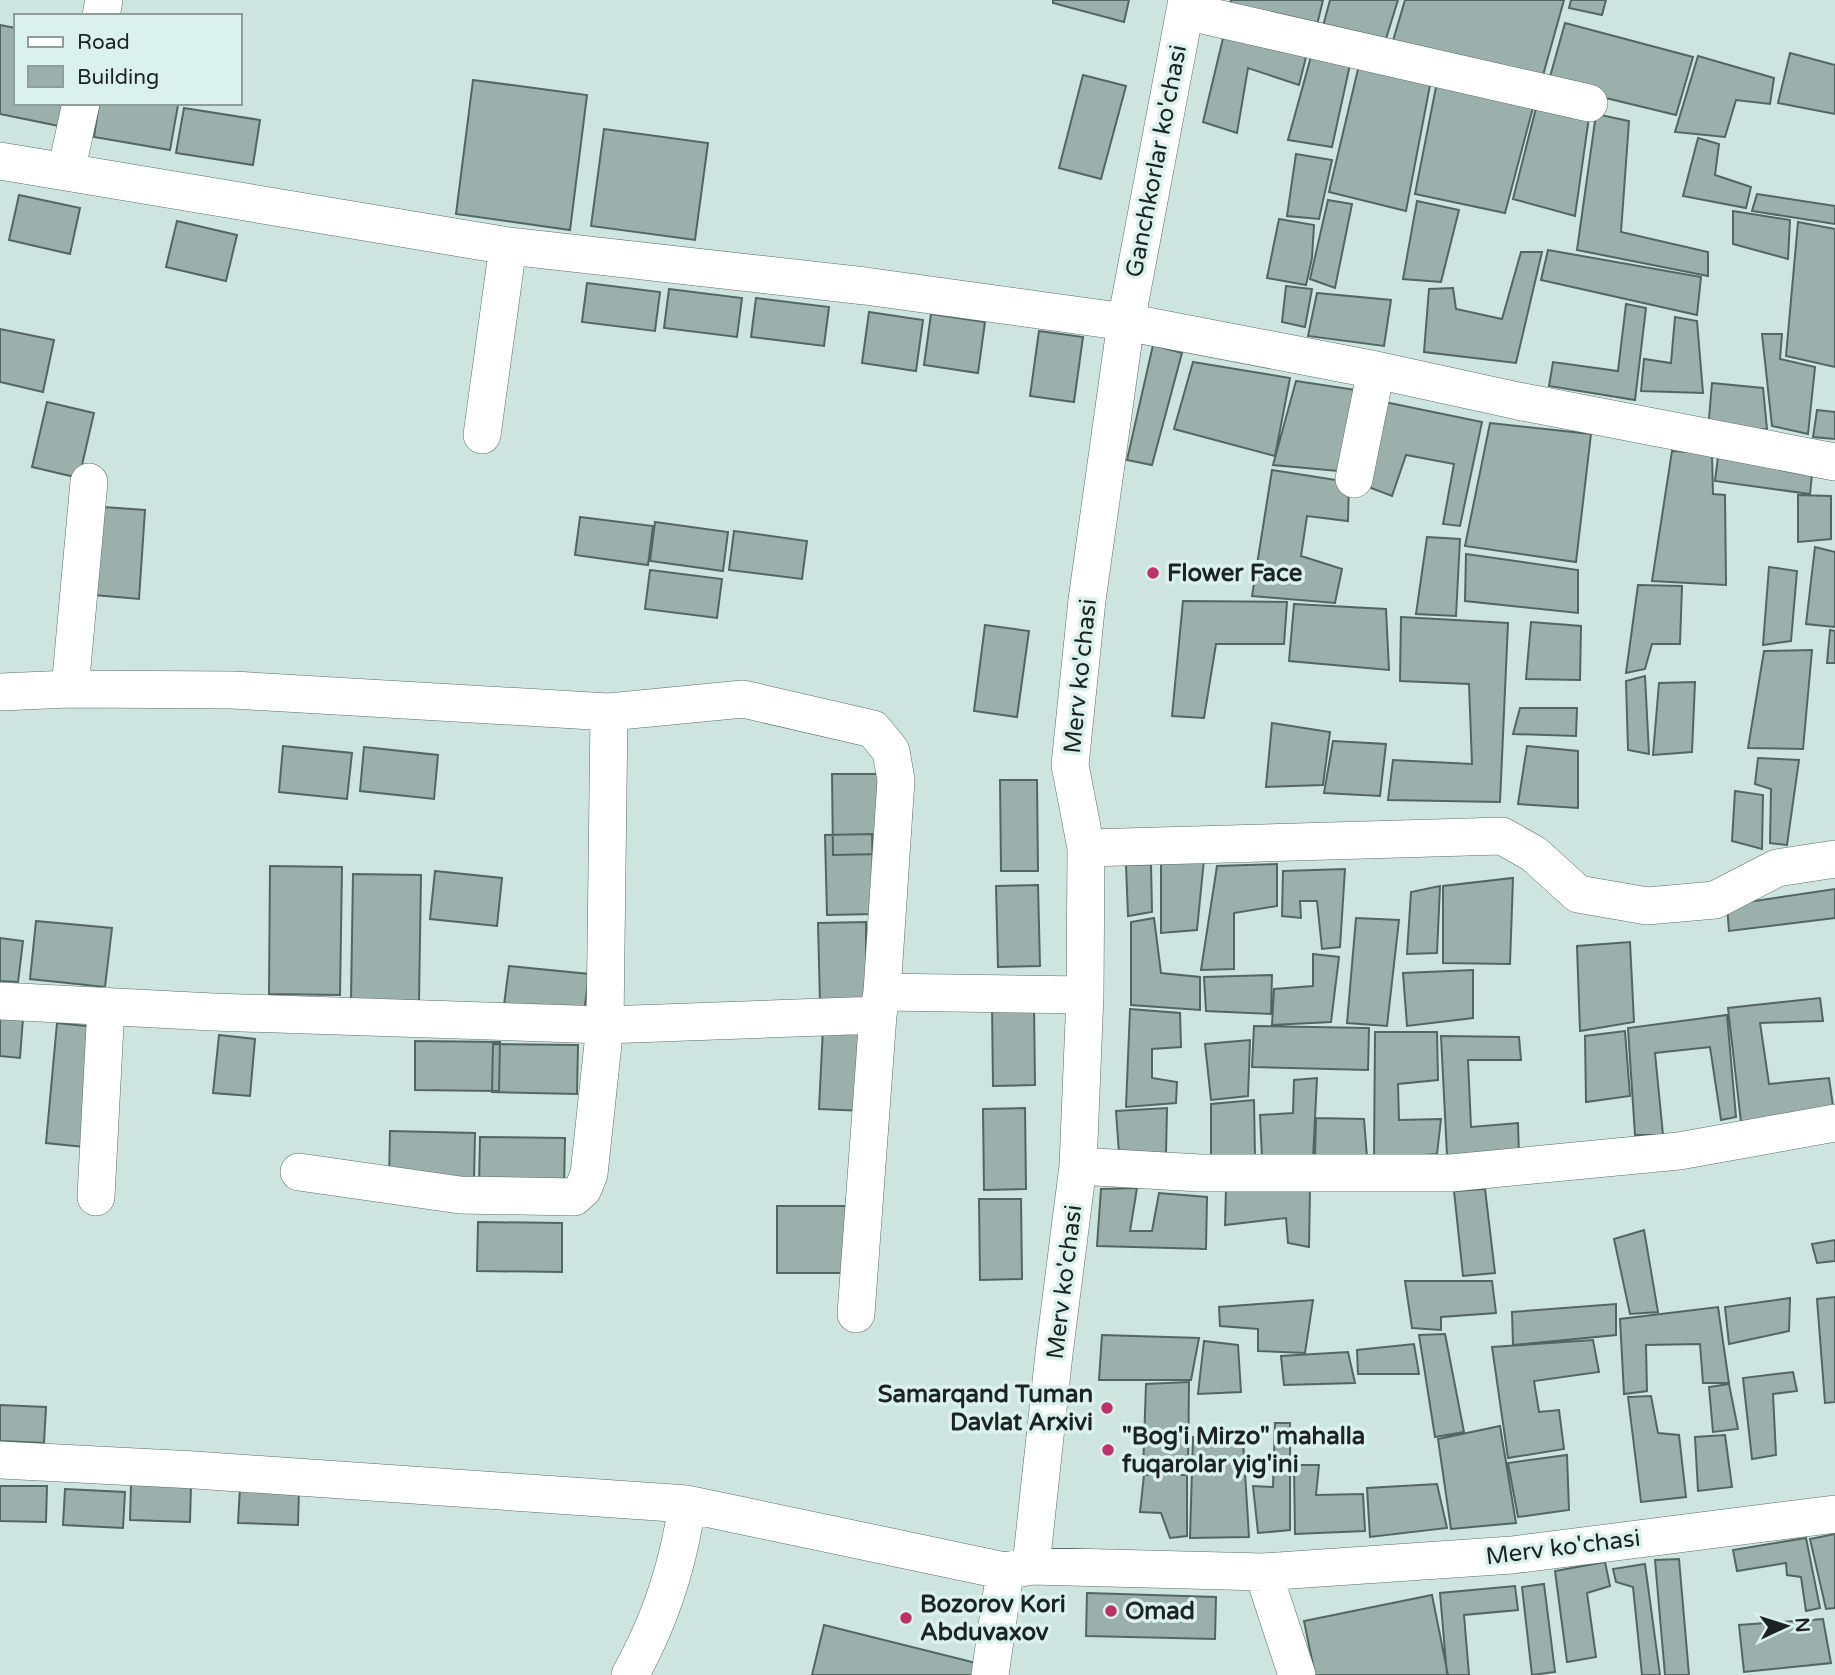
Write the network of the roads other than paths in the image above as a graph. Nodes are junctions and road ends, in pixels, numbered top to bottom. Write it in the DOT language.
graph roads {
  1 [pos="1186,6"];
  2 [pos="1589,103"];
  3 [pos="81,105"];
  4 [pos="0,161"];
  5 [pos="65,172"];
  6 [pos="508,246"];
  7 [pos="1126,321"];
  8 [pos="1376,370"];
  9 [pos="482,435"];
  10 [pos="1835,462"];
  11 [pos="1354,479"];
  12 [pos="89,482"];
  13 [pos="70,689"];
  14 [pos="0,692"];
  15 [pos="608,712"];
  16 [pos="1086,848"];
  17 [pos="1835,859"];
  18 [pos="1085,995"];
  19 [pos="0,1001"];
  20 [pos="880,1004"];
  21 [pos="106,1006"];
  22 [pos="605,1025"];
  23 [pos="1835,1123"];
  24 [pos="1078,1166"];
  25 [pos="299,1172"];
  26 [pos="96,1197"];
  27 [pos="856,1314"];
  28 [pos="0,1460"];
  29 [pos="687,1504"];
  30 [pos="1835,1514"];
  31 [pos="1018,1568"];
  32 [pos="1263,1572"];
  33 [pos="630,1675"];
  34 [pos="990,1675"];
  35 [pos="1297,1675"];
  1 -- 2 [label="street"];
  1 -- 7 [label="street, Ganchkorlar ko'chasi"];
  3 -- 5 [label="street"];
  4 -- 5 [label="street"];
  5 -- 6 [label="street"];
  6 -- 7 [label="street"];
  6 -- 9 [label="street"];
  7 -- 8 [label="street"];
  7 -- 16 [label="street, Merv ko'chasi"];
  8 -- 10 [label="street"];
  8 -- 11 [label="street"];
  12 -- 13 [label="street"];
  13 -- 14 [label="street"];
  13 -- 15 [label="street"];
  15 -- 20 [label="street"];
  15 -- 22 [label="street"];
  16 -- 17 [label="street"];
  16 -- 18 [label="street, Merv ko'chasi"];
  18 -- 20 [label="street"];
  18 -- 24 [label="street, Merv ko'chasi"];
  19 -- 21 [label="street"];
  20 -- 22 [label="street"];
  20 -- 27 [label="street"];
  21 -- 22 [label="street"];
  21 -- 26 [label="street"];
  22 -- 25 [label="street"];
  23 -- 24 [label="street"];
  24 -- 31 [label="street, Merv ko'chasi"];
  28 -- 29 [label="street"];
  29 -- 31 [label="street"];
  29 -- 33 [label="street"];
  30 -- 32 [label="street, Merv ko'chasi"];
  31 -- 32 [label="street, Merv ko'chasi"];
  31 -- 34 [label="street"];
  32 -- 35 [label="street"];
}
